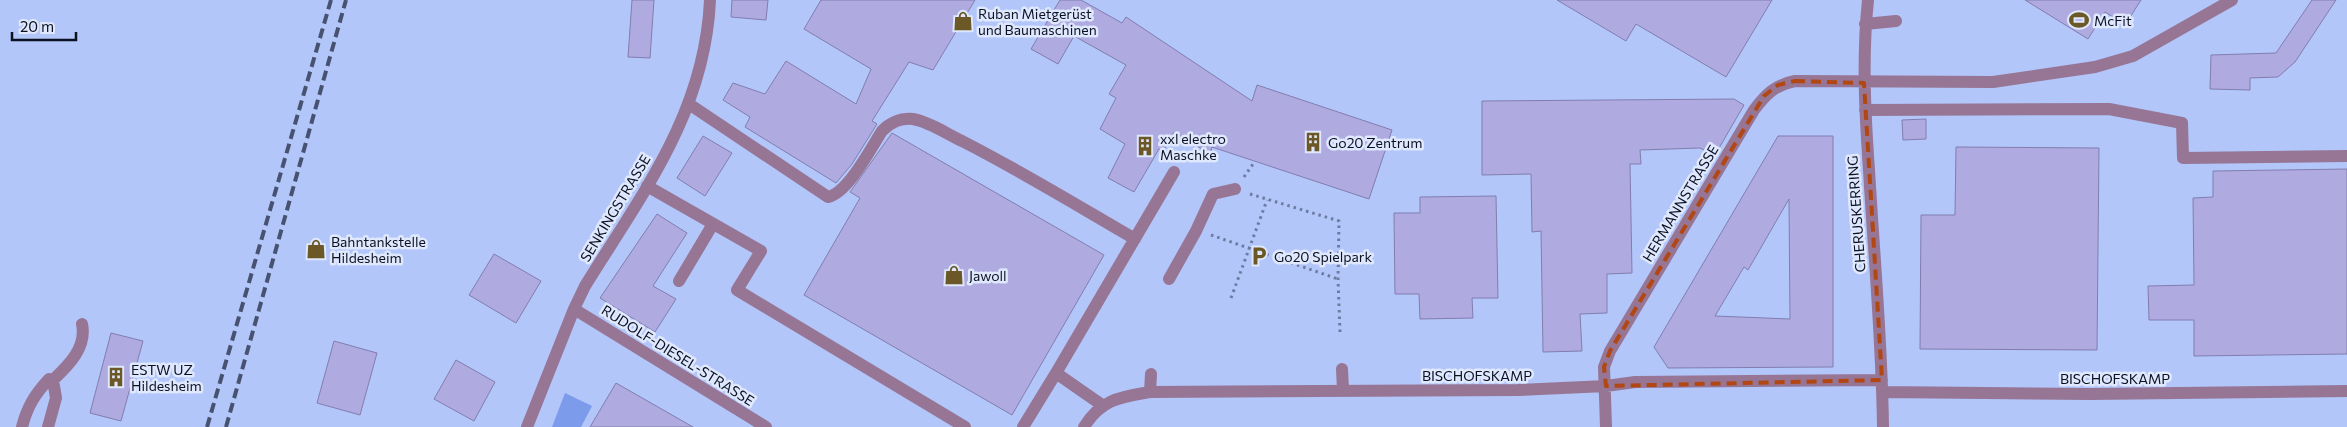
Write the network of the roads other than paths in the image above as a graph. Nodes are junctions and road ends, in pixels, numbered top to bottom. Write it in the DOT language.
graph roads {
  1 [pos="710,0"];
  2 [pos="1868,0"];
  3 [pos="2232,0"];
  4 [pos="1896,21"];
  5 [pos="1866,24"];
  6 [pos="1864,83"];
  7 [pos="689,104"];
  8 [pos="1865,110"];
  9 [pos="2347,156"];
  10 [pos="1174,172"];
  11 [pos="647,186"];
  12 [pos="1234,189"];
  13 [pos="713,224"];
  14 [pos="1135,239"];
  15 [pos="1169,279"];
  16 [pos="679,281"];
  17 [pos="574,309"];
  18 [pos="82,324"];
  19 [pos="1342,369"];
  20 [pos="1056,373"];
  21 [pos="1151,374"];
  22 [pos="53,380"];
  23 [pos="1606,386"];
  24 [pos="1882,386"];
  25 [pos="1343,390"];
  26 [pos="2347,391"];
  27 [pos="1150,392"];
  28 [pos="1102,405"];
  29 [pos="22,427"];
  30 [pos="48,427"];
  31 [pos="527,427"];
  32 [pos="766,427"];
  33 [pos="965,427"];
  34 [pos="1023,427"];
  35 [pos="1084,427"];
  36 [pos="1606,427"];
  37 [pos="1883,427"];
  1 -- 7 [label="street, SENKINGSTRASSE"];
  2 -- 5 [label="street, CHERUSKERRING"];
  3 -- 6 [label="street, HERMANNSTRASSE"];
  4 -- 5 [label="street"];
  5 -- 6 [label="street, CHERUSKERRING"];
  6 -- 8 [label="street, CHERUSKERRING"];
  6 -- 23 [label="street, HERMANNSTRASSE"];
  7 -- 11 [label="street, SENKINGSTRASSE"];
  7 -- 14 [label="street"];
  8 -- 9 [label="street"];
  8 -- 24 [label="street, CHERUSKERRING"];
  10 -- 14 [label="street"];
  11 -- 13 [label="street"];
  11 -- 17 [label="street, SENKINGSTRASSE"];
  12 -- 15 [label="street"];
  13 -- 16 [label="street"];
  13 -- 33 [label="street"];
  14 -- 20 [label="street"];
  17 -- 31 [label="street, SENKINGSTRASSE"];
  17 -- 32 [label="street, RUDOLF-DIESEL-STRASSE"];
  18 -- 22 [label="street"];
  19 -- 25 [label="street"];
  20 -- 28 [label="street"];
  20 -- 34 [label="street"];
  21 -- 27 [label="street"];
  22 -- 29 [label="street"];
  22 -- 30 [label="street"];
  23 -- 24 [label="street, BISCHOFSKAMP"];
  23 -- 25 [label="street, BISCHOFSKAMP"];
  23 -- 36 [label="street, HERMANNSTRASSE"];
  24 -- 26 [label="street, BISCHOFSKAMP"];
  24 -- 37 [label="street, CHERUSKERRING"];
  25 -- 27 [label="street, BISCHOFSKAMP"];
  27 -- 28 [label="street, BISCHOFSKAMP"];
  28 -- 35 [label="street, BISCHOFSKAMP"];
}
